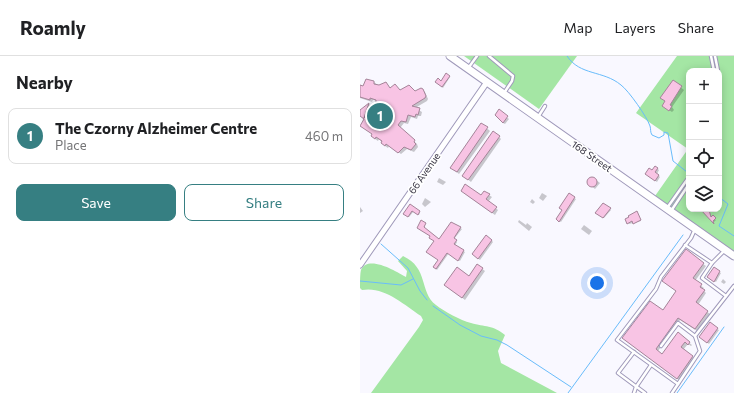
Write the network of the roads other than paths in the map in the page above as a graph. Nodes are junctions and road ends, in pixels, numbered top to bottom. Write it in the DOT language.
graph roads {
  1 [pos="450,56"];
  2 [pos="477,56"];
  3 [pos="489,56"];
  4 [pos="711,56"];
  5 [pos="715,56"];
  6 [pos="713,68"];
  7 [pos="717,68"];
  8 [pos="468,69"];
  9 [pos="487,82"];
  10 [pos="504,94"];
  11 [pos="545,106"];
  12 [pos="538,117"];
  13 [pos="686,182"];
  14 [pos="686,188"];
  15 [pos="669,210"];
  16 [pos="696,229"];
  17 [pos="685,245"];
  18 [pos="725,250"];
  19 [pos="734,256"];
  20 [pos="712,263"];
  21 [pos="360,265"];
  22 [pos="734,286"];
  23 [pos="726,296"];
  24 [pos="695,336"];
  25 [pos="661,346"];
  26 [pos="634,352"];
  27 [pos="651,365"];
  28 [pos="678,384"];
  29 [pos="636,387"];
  30 [pos="634,393"];
  31 [pos="645,393"];
  32 [pos="672,393"];
  1 -- 8 [label="main road, 168 Street"];
  2 -- 8 [label="lane"];
  3 -- 10 [label="lane"];
  4 -- 6 [label="lane"];
  5 -- 7 [label="lane"];
  8 -- 9 [label="main road, 168 Street"];
  9 -- 10 [label="main road, 168 Street"];
  9 -- 21 [label="street, 66 Avenue"];
  10 -- 12 [label="main road, 168 Street"];
  11 -- 12 [label="lane"];
  12 -- 15 [label="main road, 168 Street"];
  13 -- 15 [label="lane"];
  14 -- 15 [label="lane"];
  15 -- 16 [label="main road, 168 Street"];
  16 -- 17 [label="lane"];
  16 -- 18 [label="main road, 168 Street"];
  17 -- 20 [label="lane"];
  17 -- 26 [label="lane"];
  18 -- 19 [label="main road, 168 Street"];
  18 -- 20 [label="lane"];
  20 -- 23 [label="lane"];
  22 -- 23 [label="lane"];
  23 -- 24 [label="lane"];
  24 -- 25 [label="lane"];
  24 -- 28 [label="lane"];
  26 -- 27 [label="lane"];
  26 -- 29 [label="lane"];
  27 -- 28 [label="lane"];
  27 -- 29 [label="lane"];
  28 -- 32 [label="lane"];
  29 -- 30 [label="lane"];
  29 -- 31 [label="lane"];
}
